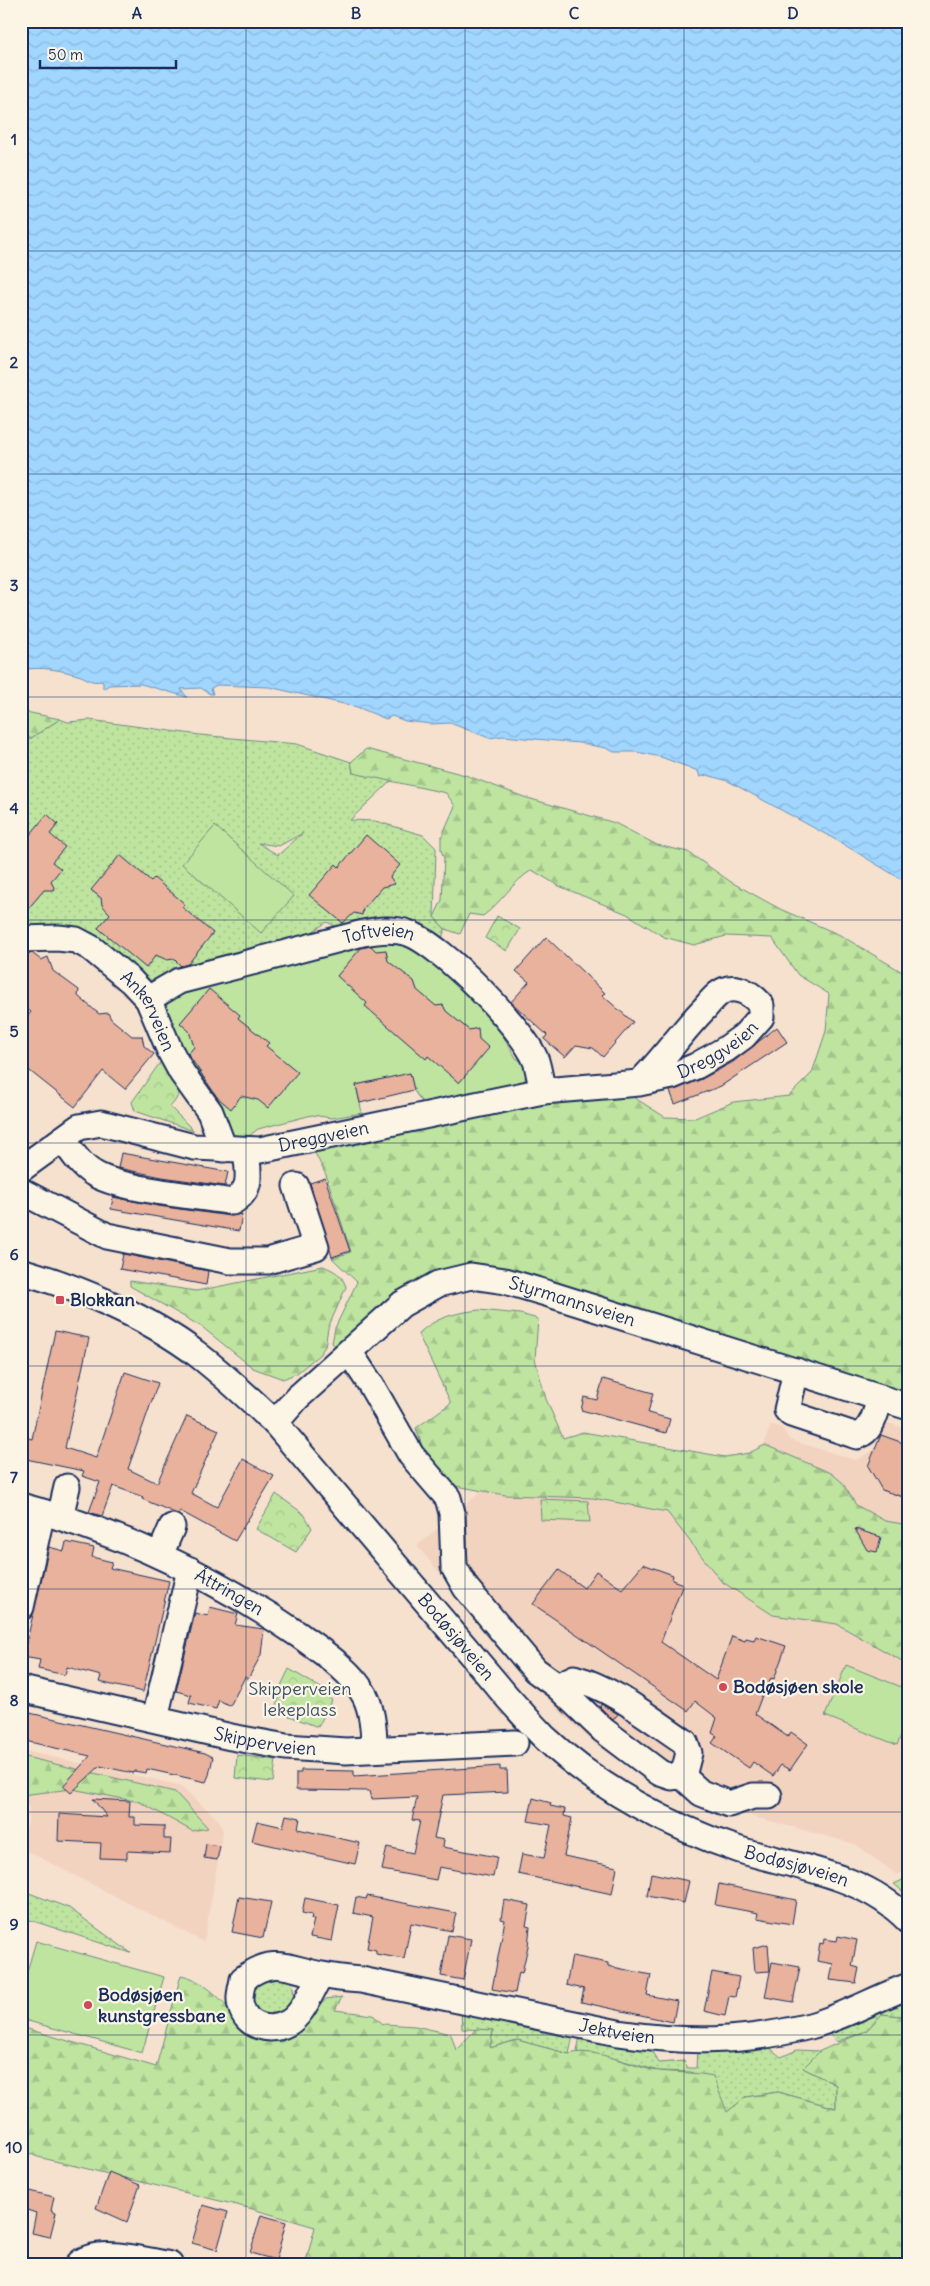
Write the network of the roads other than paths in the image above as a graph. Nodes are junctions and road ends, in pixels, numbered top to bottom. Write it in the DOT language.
graph roads {
  1 [pos="21,938"];
  2 [pos="148,999"];
  3 [pos="639,1083"];
  4 [pos="543,1091"];
  5 [pos="63,1138"];
  6 [pos="235,1149"];
  7 [pos="21,1169"];
  8 [pos="296,1186"];
  9 [pos="21,1191"];
  10 [pos="21,1261"];
  11 [pos="21,1271"];
  12 [pos="52,1280"];
  13 [pos="350,1353"];
  14 [pos="796,1371"];
  15 [pos="880,1398"];
  16 [pos="909,1407"];
  17 [pos="275,1423"];
  18 [pos="67,1487"];
  19 [pos="41,1512"];
  20 [pos="172,1527"];
  21 [pos="160,1555"];
  22 [pos="190,1570"];
  23 [pos="21,1607"];
  24 [pos="557,1686"];
  25 [pos="21,1689"];
  26 [pos="155,1718"];
  27 [pos="514,1743"];
  28 [pos="374,1748"];
  29 [pos="681,1775"];
  30 [pos="769,1796"];
  31 [pos="909,1921"];
  32 [pos="320,1975"];
  33 [pos="909,1986"];
  34 [pos="78,2265"];
  35 [pos="170,2265"];
  1 -- 2 [label="street, Ankerveien"];
  2 -- 4 [label="street, Toftveien"];
  2 -- 6 [label="street, Ankerveien"];
  3 -- 3 [label="street, Dreggveien"];
  3 -- 4 [label="street, Dreggveien"];
  4 -- 6 [label="street, Dreggveien"];
  5 -- 6 [label="street, Dreggveien"];
  5 -- 6 [label="street, Ankerveien"];
  5 -- 7 [label="street, Dreggveien"];
  8 -- 9 [label="street"];
  10 -- 12 [label="street, Bodøsjøveien"];
  11 -- 12 [label="street, Bodøsjøveien"];
  12 -- 17 [label="street, Bodøsjøveien"];
  13 -- 14 [label="street, Styrmannsveien"];
  13 -- 17 [label="street, Styrmannsveien"];
  13 -- 24 [label="street"];
  14 -- 15 [label="street, Styrmannsveien"];
  14 -- 15 [label="street"];
  15 -- 16 [label="street, Styrmannsveien"];
  17 -- 31 [label="street, Bodøsjøveien"];
  18 -- 19 [label="street"];
  19 -- 21 [label="street, Åttringen"];
  19 -- 23 [label="street"];
  20 -- 21 [label="street"];
  21 -- 22 [label="street, Åttringen"];
  22 -- 26 [label="street"];
  22 -- 28 [label="street, Åttringen"];
  24 -- 29 [label="street"];
  24 -- 29 [label="street"];
  25 -- 26 [label="street, Skipperveien"];
  26 -- 28 [label="street, Skipperveien"];
  27 -- 28 [label="street, Skipperveien"];
  29 -- 30 [label="street"];
  32 -- 33 [label="street, Jektveien"];
  34 -- 35 [label="street"];
}
